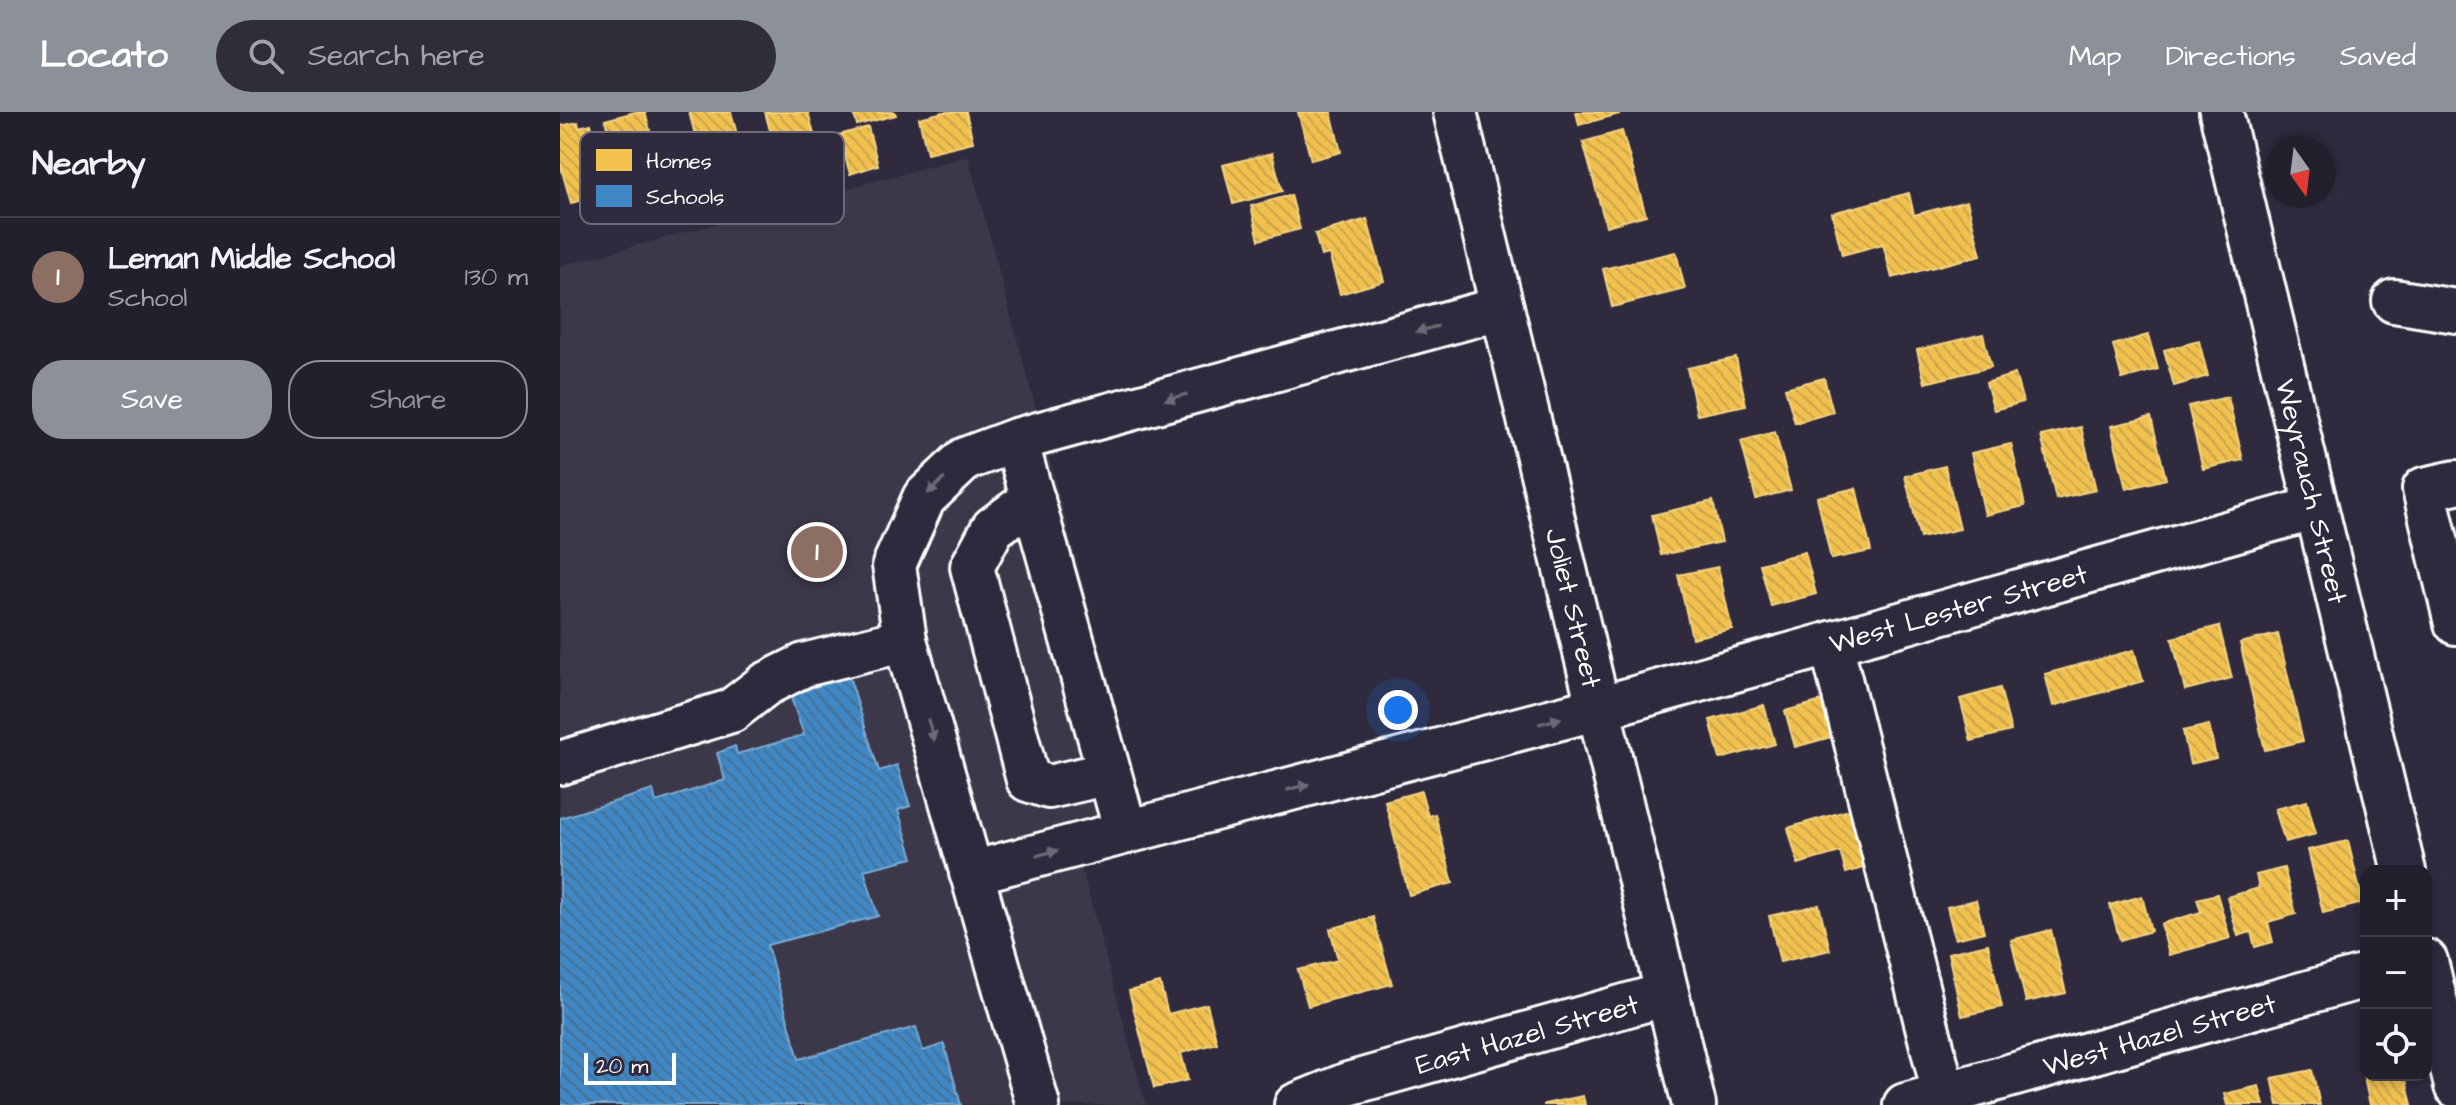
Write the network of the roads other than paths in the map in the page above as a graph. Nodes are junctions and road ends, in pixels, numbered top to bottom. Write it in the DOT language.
graph roads {
  1 [pos="1455,112"];
  2 [pos="2221,112"];
  3 [pos="2394,301"];
  4 [pos="1502,308"];
  5 [pos="2456,311"];
  6 [pos="1016,440"];
  7 [pos="2456,482"];
  8 [pos="1033,499"];
  9 [pos="2316,508"];
  10 [pos="2450,573"];
  11 [pos="2456,623"];
  12 [pos="905,640"];
  13 [pos="1831,643"];
  14 [pos="1599,708"];
  15 [pos="560,763"];
  16 [pos="1109,773"];
  17 [pos="1126,832"];
  18 [pos="2403,865"];
  19 [pos="971,873"];
  20 [pos="2438,974"];
  21 [pos="2360,978"];
  22 [pos="1667,994"];
  23 [pos="2456,1086"];
  24 [pos="1924,1100"];
  25 [pos="1038,1105"];
  26 [pos="1296,1105"];
  27 [pos="1694,1105"];
  1 -- 4 [label="street, Joliet Street"];
  2 -- 9 [label="street, Weyrauch Street"];
  3 -- 5 [label="street"];
  4 -- 6 [label="street, one-way"];
  4 -- 14 [label="street, Joliet Street"];
  6 -- 8 [label="street"];
  6 -- 12 [label="street, one-way"];
  7 -- 10 [label="street"];
  8 -- 16 [label="street"];
  8 -- 16 [label="street"];
  9 -- 13 [label="street, West Lester Street"];
  9 -- 18 [label="street, Weyrauch Street"];
  10 -- 11 [label="street"];
  12 -- 15 [label="street"];
  12 -- 19 [label="street, one-way"];
  13 -- 14 [label="street, West Lester Street"];
  13 -- 24 [label="street"];
  17 -- 14 [label="street, West Lester Street, one-way"];
  14 -- 22 [label="street, Joliet Street"];
  16 -- 17 [label="street"];
  19 -- 17 [label="street, West Lester Street, one-way"];
  19 -- 25 [label="street"];
  20 -- 23 [label="street"];
  21 -- 24 [label="street, West Hazel Street"];
  22 -- 26 [label="street, East Hazel Street"];
  22 -- 27 [label="street, Joliet Street"];
}
